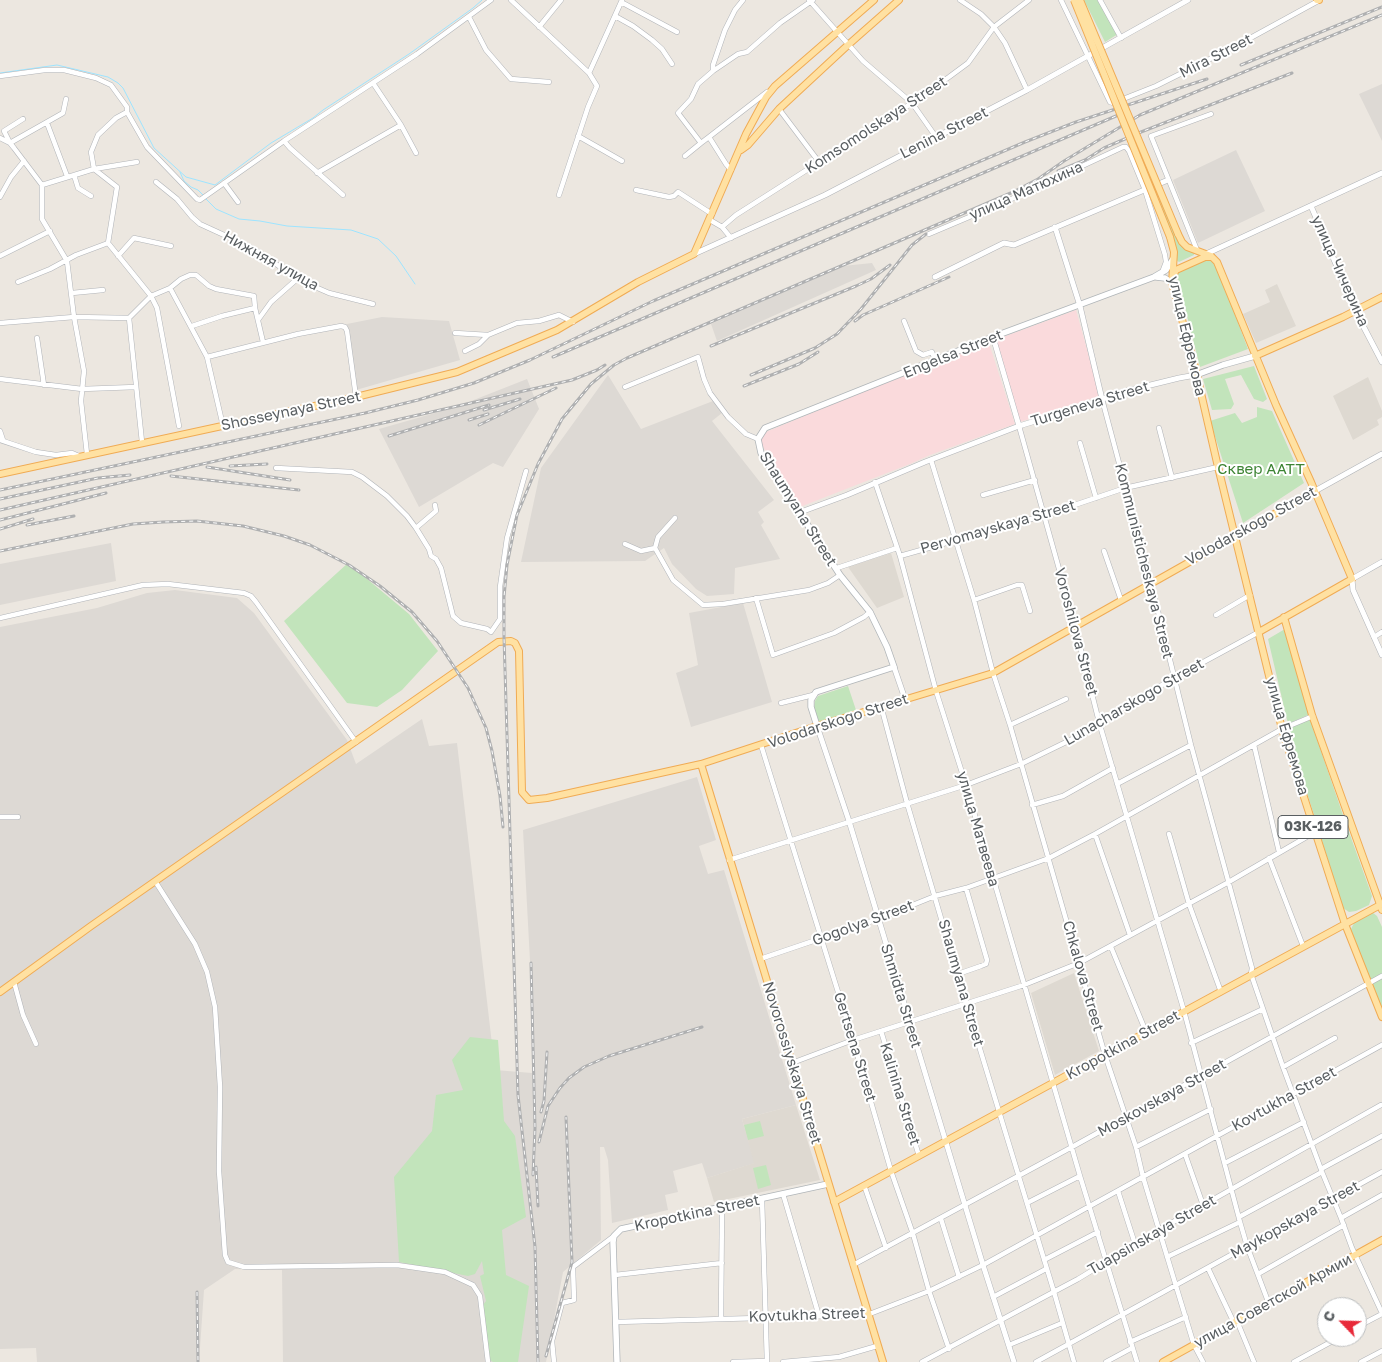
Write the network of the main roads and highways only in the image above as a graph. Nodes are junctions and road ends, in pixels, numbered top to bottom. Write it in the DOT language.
graph roads {
  1 [pos="874,0"];
  2 [pos="899,0"];
  3 [pos="1074,0"];
  4 [pos="1080,0"];
  5 [pos="740,150"];
  6 [pos="1173,259"];
  7 [pos="1216,260"];
  8 [pos="1154,277"];
  9 [pos="1172,282"];
  10 [pos="1382,296"];
  11 [pos="1255,356"];
  12 [pos="1196,375"];
  13 [pos="758,439"];
  14 [pos="0,474"];
  15 [pos="1315,491"];
  16 [pos="1235,536"];
  17 [pos="1284,617"];
  18 [pos="1259,632"];
  19 [pos="813,695"];
  20 [pos="817,726"];
  21 [pos="700,764"];
  22 [pos="1381,906"];
  23 [pos="1345,924"];
  24 [pos="0,992"];
  25 [pos="1382,1017"];
  26 [pos="828,1184"];
  27 [pos="834,1202"];
  28 [pos="1382,1240"];
  29 [pos="617,1362"];
  30 [pos="882,1362"];
  31 [pos="1163,1362"];
  1 -- 5 [label="main road"];
  2 -- 5 [label="main road"];
  3 -- 6 [label="main road, улица Ефремова, bridge"];
  4 -- 7 [label="main road, bridge"];
  5 -- 14 [label="main road, Shosseynaya Street"];
  6 -- 8 [label="main road"];
  6 -- 9 [label="main road, улица Ефремова"];
  7 -- 9 [label="main road"];
  7 -- 11 [label="main road"];
  8 -- 9 [label="main road"];
  8 -- 13 [label="main road, Engelsa Street"];
  9 -- 12 [label="main road, улица Ефремова"];
  10 -- 11 [label="main road, Turgeneva Street"];
  11 -- 12 [label="main road, Turgeneva Street"];
  11 -- 15 [label="main road"];
  12 -- 16 [label="main road, улица Ефремова"];
  13 -- 19 [label="main road, Shaumyana Street"];
  15 -- 16 [label="main road, Volodarskogo Street"];
  15 -- 17 [label="main road, Lunacharskogo Street"];
  16 -- 18 [label="main road, улица Ефремова"];
  16 -- 20 [label="main road, Volodarskogo Street"];
  17 -- 18 [label="main road, Lunacharskogo Street"];
  17 -- 22 [label="main road, улица Ефремова / 03К-126"];
  18 -- 23 [label="main road, улица Ефремова / 03К-126"];
  19 -- 20 [label="main road, Shmidta Street"];
  20 -- 21 [label="main road, Volodarskogo Street"];
  21 -- 24 [label="main road, Volodarskogo Street"];
  21 -- 26 [label="main road, Novorossiyskaya Street"];
  22 -- 23 [label="main road, Kropotkina Street"];
  23 -- 25 [label="main road, улица Ефремова / 03К-126"];
  23 -- 27 [label="main road, Kropotkina Street"];
  26 -- 27 [label="main road, Novorossiyskaya Street"];
  26 -- 29 [label="main road, Kropotkina Street"];
  27 -- 30 [label="main road, Novorossiyskaya Street"];
  28 -- 31 [label="main road, улица Советской Армии"];
}
